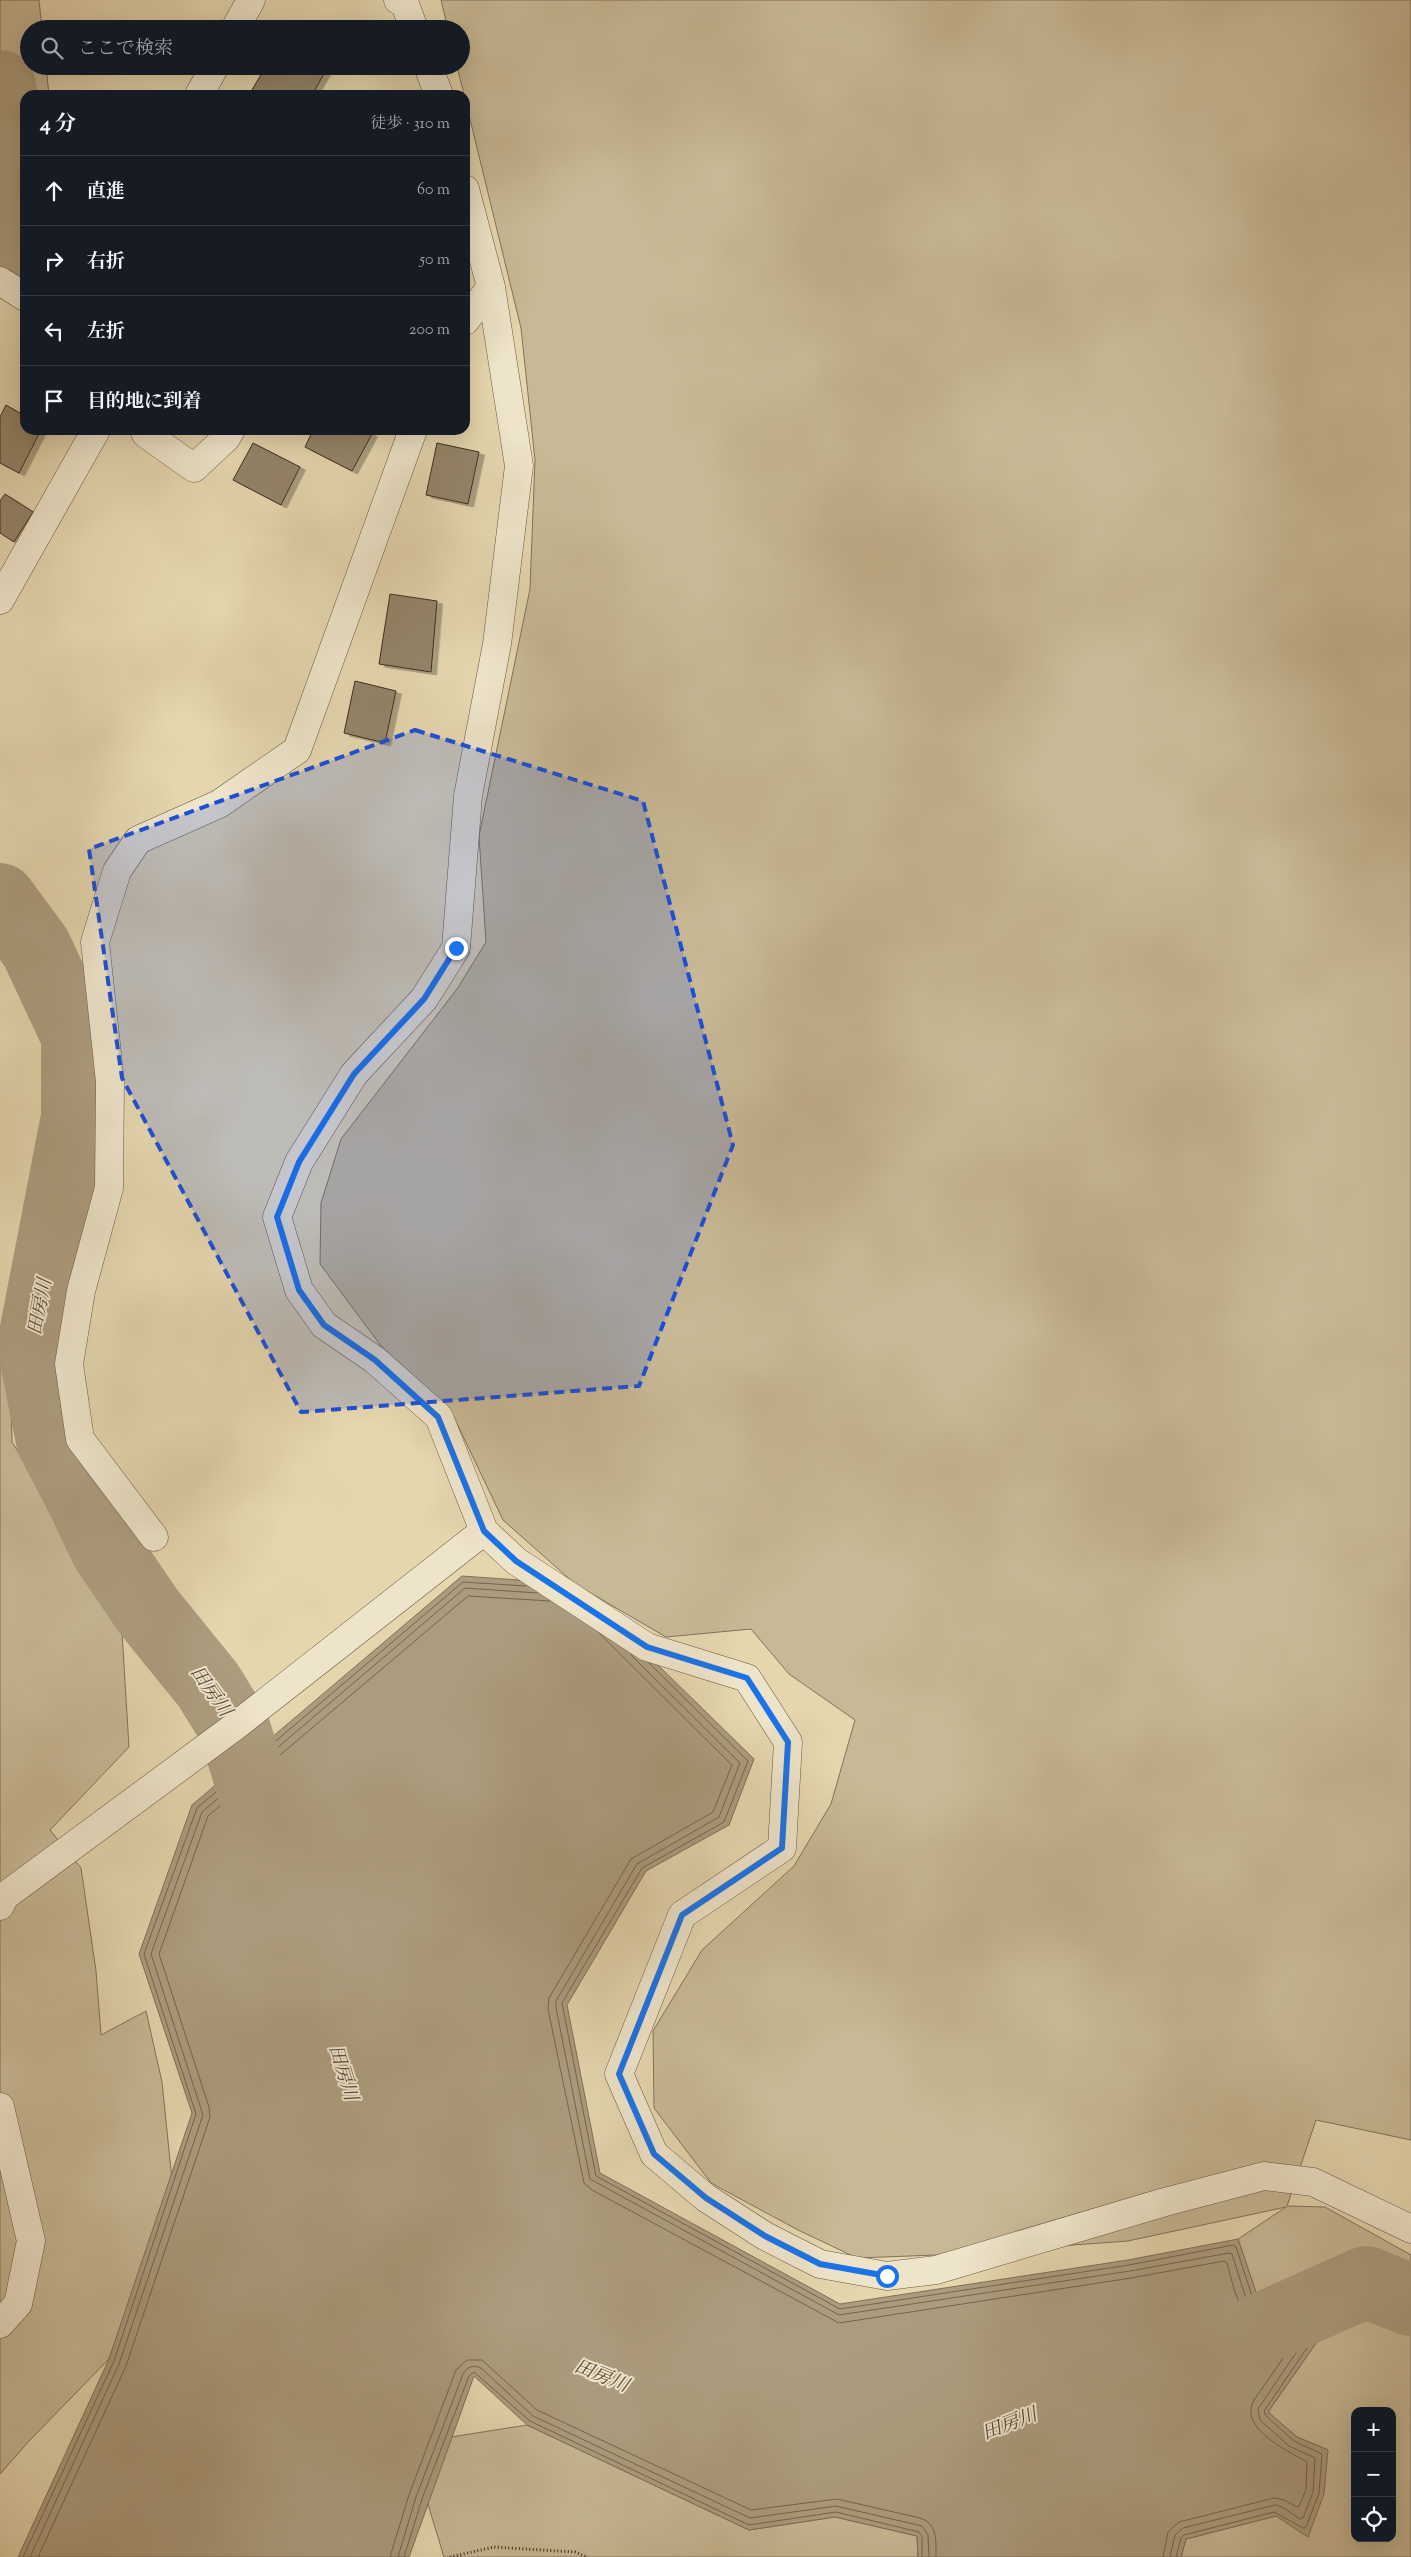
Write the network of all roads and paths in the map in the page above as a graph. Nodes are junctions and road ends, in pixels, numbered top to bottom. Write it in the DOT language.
graph roads {
  1 [pos="251,0"];
  2 [pos="398,0"];
  3 [pos="240,20"];
  4 [pos="411,20"];
  5 [pos="210,75"];
  6 [pos="431,75"];
  7 [pos="202,90"];
  8 [pos="437,90"];
  9 [pos="470,208"];
  10 [pos="0,281"];
  11 [pos="491,287"];
  12 [pos="20,294"];
  13 [pos="470,314"];
  14 [pos="93,435"];
  15 [pos="147,435"];
  16 [pos="228,435"];
  17 [pos="411,435"];
  18 [pos="0,600"];
  19 [pos="484,1531"];
  20 [pos="154,1537"];
  21 [pos="0,1906"];
  22 [pos="0,2107"];
  23 [pos="1411,2229"];
  24 [pos="0,2324"];
  25 [pos="450,2557"];
  26 [pos="587,2557"];
  1 -- 3 [label="street"];
  2 -- 4 [label="street"];
  5 -- 7 [label="street"];
  6 -- 8 [label="street"];
  9 -- 11 [label="street"];
  10 -- 12 [label="street"];
  11 -- 13 [label="street"];
  11 -- 19 [label="street"];
  14 -- 18 [label="street"];
  15 -- 16 [label="street"];
  17 -- 20 [label="street"];
  19 -- 21 [label="street"];
  19 -- 23 [label="street"];
  22 -- 24 [label="street"];
  25 -- 26 [label="path"];
}
